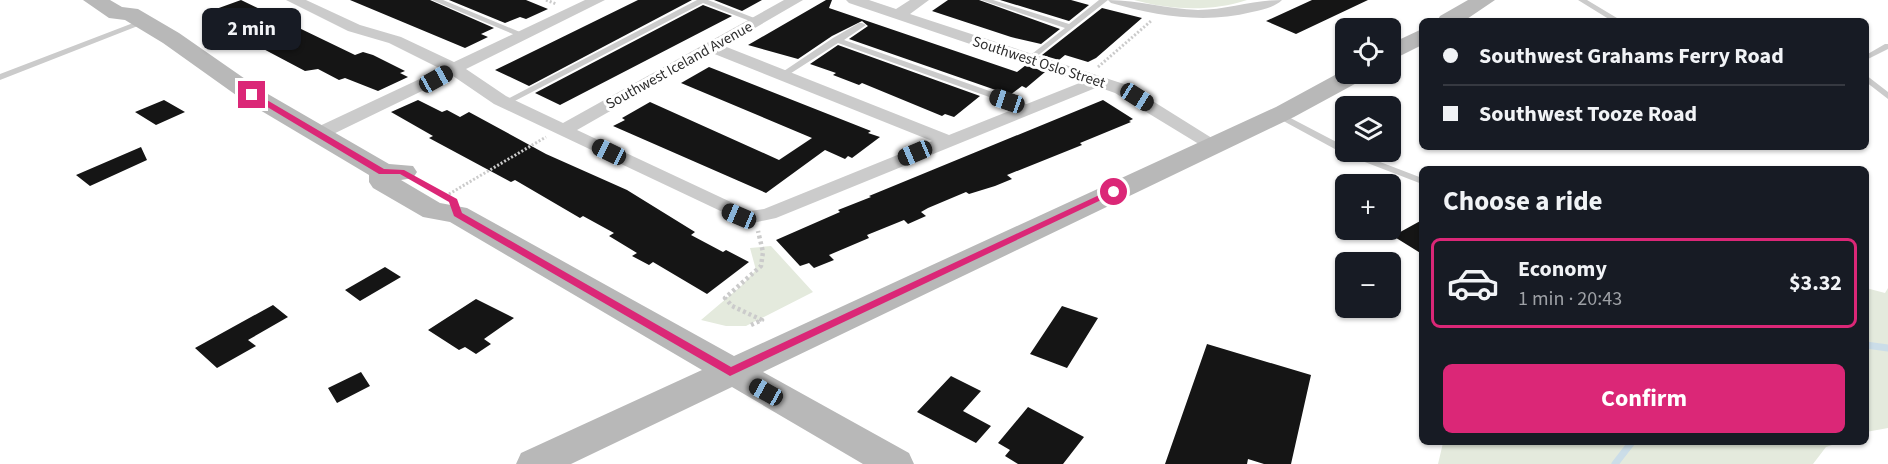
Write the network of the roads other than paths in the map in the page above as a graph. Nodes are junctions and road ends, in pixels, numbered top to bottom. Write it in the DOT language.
graph roads {
  1 [pos="93,0"];
  2 [pos="294,0"];
  3 [pos="334,0"];
  4 [pos="436,0"];
  5 [pos="597,0"];
  6 [pos="701,0"];
  7 [pos="795,0"];
  8 [pos="854,0"];
  9 [pos="921,0"];
  10 [pos="985,0"];
  11 [pos="1104,0"];
  12 [pos="1116,0"];
  13 [pos="1274,0"];
  14 [pos="1484,0"];
  15 [pos="1582,0"];
  16 [pos="314,9"];
  17 [pos="131,12"];
  18 [pos="897,15"];
  19 [pos="1453,18"];
  20 [pos="1613,18"];
  21 [pos="758,21"];
  22 [pos="862,25"];
  23 [pos="1071,27"];
  24 [pos="523,35"];
  25 [pos="1419,38"];
  26 [pos="837,40"];
  27 [pos="1888,46"];
  28 [pos="711,47"];
  29 [pos="1401,48"];
  30 [pos="1869,56"];
  31 [pos="1031,59"];
  32 [pos="455,69"];
  33 [pos="782,75"];
  34 [pos="0,77"];
  35 [pos="1092,79"];
  36 [pos="1869,80"];
  37 [pos="1336,84"];
  38 [pos="1888,96"];
  39 [pos="506,102"];
  40 [pos="1029,108"];
  41 [pos="1279,115"];
  42 [pos="563,130"];
  43 [pos="318,134"];
  44 [pos="946,140"];
  45 [pos="1214,145"];
  46 [pos="1335,145"];
  47 [pos="1374,162"];
  48 [pos="1419,180"];
  49 [pos="730,372"];
  50 [pos="535,464"];
  51 [pos="895,464"];
  1 -- 17 [label="main road"];
  2 -- 16 [label="street"];
  3 -- 16 [label="street"];
  4 -- 24 [label="lane"];
  5 -- 24 [label="street"];
  6 -- 21 [label="lane"];
  6 -- 39 [label="lane"];
  7 -- 21 [label="street, Southwest Iceland Avenue"];
  8 -- 18 [label="street, Southwest Oslo Street"];
  9 -- 18 [label="street"];
  10 -- 23 [label="lane"];
  11 -- 23 [label="lane"];
  12 -- 13 [label="street"];
  14 -- 19 [label="main road"];
  15 -- 20 [label="lane"];
  16 -- 32 [label="street"];
  17 -- 34 [label="lane"];
  17 -- 43 [label="main road"];
  18 -- 31 [label="street, Southwest Oslo Street"];
  21 -- 28 [label="street, Southwest Iceland Avenue"];
  22 -- 26 [label="lane"];
  23 -- 31 [label="lane"];
  24 -- 32 [label="street"];
  25 -- 29 [label="main road"];
  26 -- 33 [label="lane"];
  26 -- 40 [label="lane"];
  27 -- 30 [label="lane"];
  28 -- 33 [label="street"];
  28 -- 42 [label="street, Southwest Iceland Avenue"];
  31 -- 35 [label="street, Southwest Oslo Street"];
  32 -- 39 [label="street"];
  32 -- 43 [label="street"];
  33 -- 44 [label="street"];
  35 -- 40 [label="street"];
  35 -- 45 [label="street, Southwest Oslo Street"];
  36 -- 38 [label="lane"];
  37 -- 41 [label="main road"];
  39 -- 42 [label="street"];
  40 -- 44 [label="street"];
  41 -- 45 [label="main road"];
  41 -- 46 [label="lane"];
  42 -- 44 [label="street"];
  43 -- 49 [label="main road"];
  45 -- 49 [label="main road"];
  47 -- 48 [label="lane"];
  49 -- 50 [label="main road"];
  49 -- 51 [label="main road"];
}
